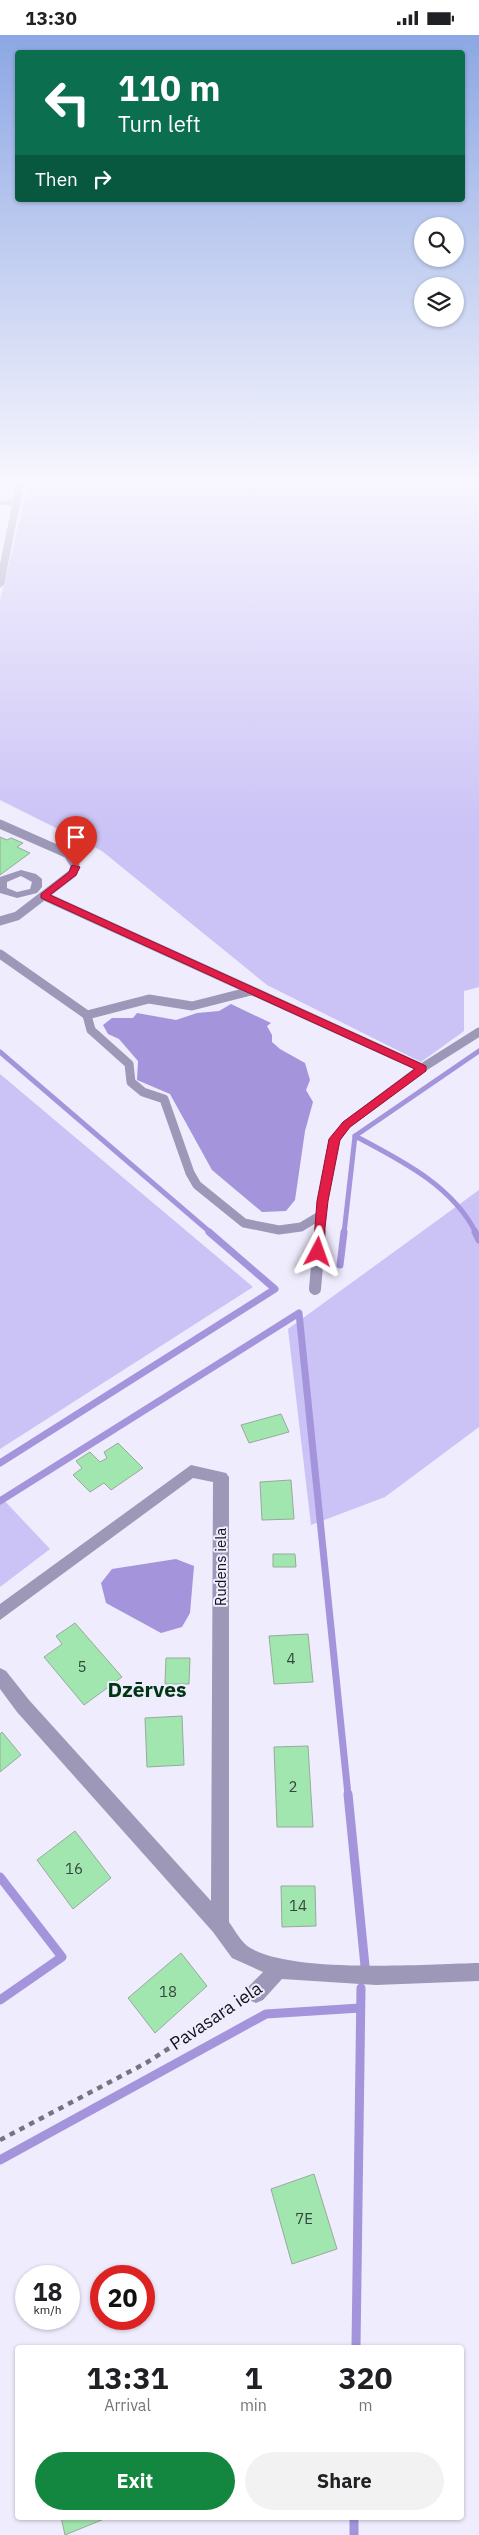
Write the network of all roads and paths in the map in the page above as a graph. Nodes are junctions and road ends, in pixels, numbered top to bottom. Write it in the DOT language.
graph roads {
  1 [pos="0,824"];
  2 [pos="38,894"];
  3 [pos="0,921"];
  4 [pos="0,954"];
  5 [pos="251,991"];
  6 [pos="87,1015"];
  7 [pos="479,1032"];
  8 [pos="422,1068"];
  9 [pos="321,1215"];
  10 [pos="315,1289"];
  11 [pos="0,1613"];
  12 [pos="0,1676"];
  13 [pos="220,1925"];
  14 [pos="278,1969"];
  15 [pos="479,1972"];
  16 [pos="256,1993"];
  17 [pos="0,2140"];
  1 -- 2 [label="lane"];
  2 -- 3 [label="lane"];
  2 -- 5 [label="lane"];
  4 -- 6 [label="lane"];
  5 -- 6 [label="lane"];
  5 -- 8 [label="lane"];
  6 -- 9 [label="lane"];
  7 -- 8 [label="lane"];
  8 -- 9 [label="lane"];
  9 -- 10 [label="lane"];
  11 -- 13 [label="street, Rudens iela"];
  12 -- 13 [label="street"];
  13 -- 14 [label="street"];
  14 -- 15 [label="street"];
  14 -- 16 [label="street, Pavasara iela"];
  16 -- 17 [label="path, Pavasara iela"];
}
